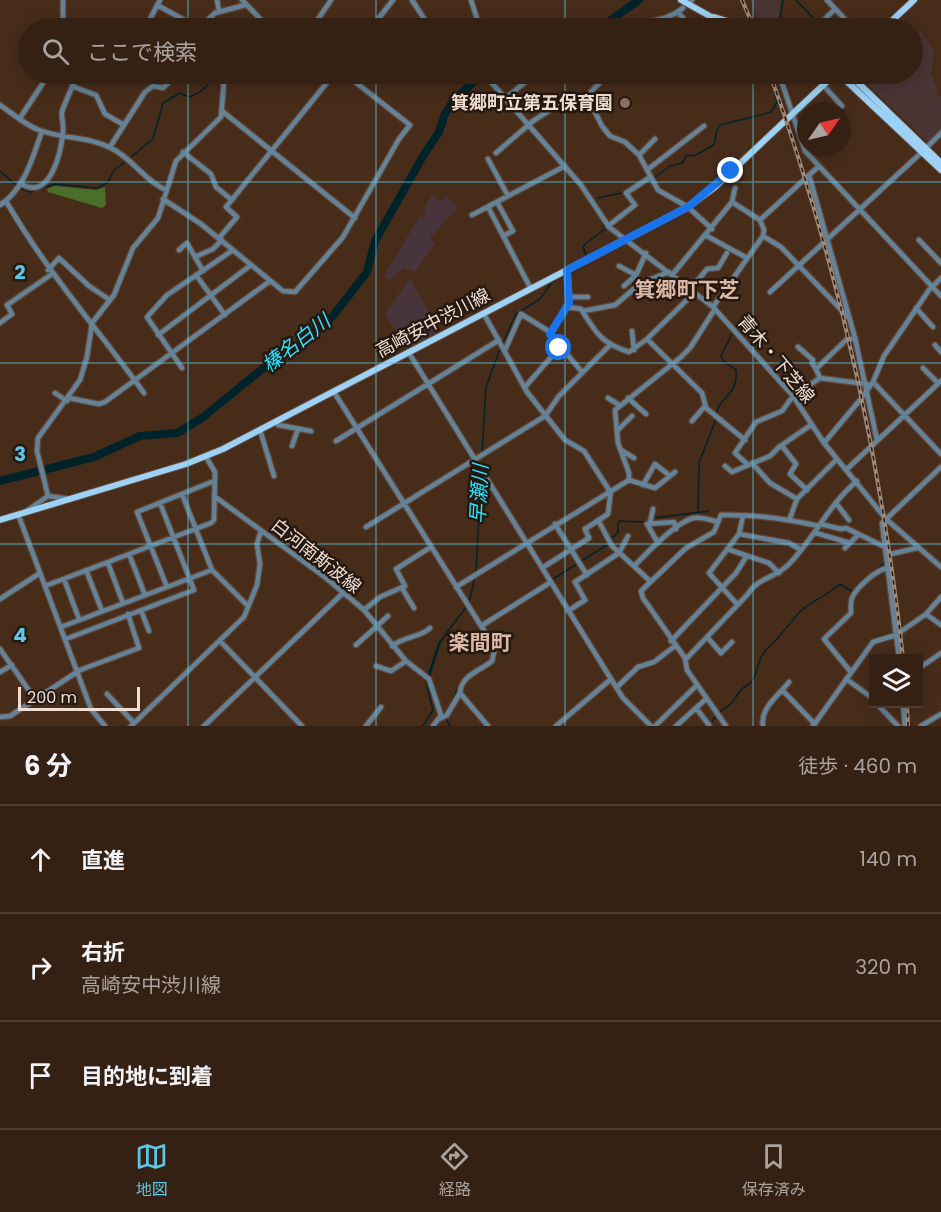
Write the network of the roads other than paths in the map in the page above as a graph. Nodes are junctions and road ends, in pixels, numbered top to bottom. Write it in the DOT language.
graph roads {
  1 [pos="63,0"];
  2 [pos="160,0"];
  3 [pos="217,0"];
  4 [pos="331,0"];
  5 [pos="393,0"];
  6 [pos="412,0"];
  7 [pos="471,0"];
  8 [pos="681,0"];
  9 [pos="826,0"];
  10 [pos="914,0"];
  11 [pos="243,2"];
  12 [pos="157,5"];
  13 [pos="682,8"];
  14 [pos="835,9"];
  15 [pos="219,11"];
  16 [pos="678,12"];
  17 [pos="700,12"];
  18 [pos="63,18"];
  19 [pos="150,18"];
  20 [pos="181,18"];
  21 [pos="208,18"];
  22 [pos="259,18"];
  23 [pos="319,18"];
  24 [pos="379,18"];
  25 [pos="424,18"];
  26 [pos="476,18"];
  27 [pos="670,18"];
  28 [pos="683,18"];
  29 [pos="712,18"];
  30 [pos="719,18"];
  31 [pos="826,18"];
  32 [pos="844,18"];
  33 [pos="895,18"];
  34 [pos="42,84"];
  35 [pos="75,84"];
  36 [pos="167,84"];
  37 [pos="224,84"];
  38 [pos="326,84"];
  39 [pos="358,84"];
  40 [pos="493,84"];
  41 [pos="521,84"];
  42 [pos="598,84"];
  43 [pos="782,84"];
  44 [pos="848,84"];
  45 [pos="859,84"];
  46 [pos="823,85"];
  47 [pos="74,87"];
  48 [pos="504,96"];
  49 [pos="587,96"];
  50 [pos="838,102"];
  51 [pos="0,105"];
  52 [pos="222,111"];
  53 [pos="793,115"];
  54 [pos="20,118"];
  55 [pos="529,124"];
  56 [pos="124,125"];
  57 [pos="704,126"];
  58 [pos="42,131"];
  59 [pos="941,134"];
  60 [pos="62,135"];
  61 [pos="655,139"];
  62 [pos="110,147"];
  63 [pos="273,150"];
  64 [pos="924,150"];
  65 [pos="183,152"];
  66 [pos="496,153"];
  67 [pos="639,155"];
  68 [pos="488,159"];
  69 [pos="941,163"];
  70 [pos="565,166"];
  71 [pos="819,166"];
  72 [pos="647,170"];
  73 [pos="941,170"];
  74 [pos="809,175"];
  75 [pos="651,180"];
  76 [pos="18,185"];
  77 [pos="735,188"];
  78 [pos="166,190"];
  79 [pos="508,196"];
  80 [pos="164,199"];
  81 [pos="232,200"];
  82 [pos="6,201"];
  83 [pos="497,201"];
  84 [pos="732,202"];
  85 [pos="0,205"];
  86 [pos="488,207"];
  87 [pos="688,207"];
  88 [pos="859,209"];
  89 [pos="472,216"];
  90 [pos="355,218"];
  91 [pos="760,220"];
  92 [pos="608,226"];
  93 [pos="712,229"];
  94 [pos="503,236"];
  95 [pos="707,236"];
  96 [pos="763,236"];
  97 [pos="829,237"];
  98 [pos="220,239"];
  99 [pos="627,239"];
  100 [pos="919,240"];
  101 [pos="179,250"];
  102 [pos="233,250"];
  103 [pos="646,253"];
  104 [pos="727,253"];
  105 [pos="195,257"];
  106 [pos="747,258"];
  107 [pos="941,263"];
  108 [pos="251,265"];
  109 [pos="619,266"];
  110 [pos="798,266"];
  111 [pos="567,270"];
  112 [pos="203,271"];
  113 [pos="50,272"];
  114 [pos="671,273"];
  115 [pos="196,275"];
  116 [pos="636,275"];
  117 [pos="941,278"];
  118 [pos="270,281"];
  119 [pos="624,286"];
  120 [pos="932,287"];
  121 [pos="531,289"];
  122 [pos="691,292"];
  123 [pos="770,292"];
  124 [pos="211,296"];
  125 [pos="570,297"];
  126 [pos="588,297"];
  127 [pos="941,297"];
  128 [pos="110,300"];
  129 [pos="568,307"];
  130 [pos="714,308"];
  131 [pos="916,309"];
  132 [pos="582,311"];
  133 [pos="484,314"];
  134 [pos="225,315"];
  135 [pos="849,318"];
  136 [pos="0,323"];
  137 [pos="92,323"];
  138 [pos="933,327"];
  139 [pos="632,331"];
  140 [pos="550,332"];
  141 [pos="158,334"];
  142 [pos="855,338"];
  143 [pos="648,339"];
  144 [pos="499,341"];
  145 [pos="609,345"];
  146 [pos="935,345"];
  147 [pos="798,347"];
  148 [pos="559,348"];
  149 [pos="504,350"];
  150 [pos="634,350"];
  151 [pos="941,352"];
  152 [pos="409,353"];
  153 [pos="172,354"];
  154 [pos="672,366"];
  155 [pos="182,368"];
  156 [pos="923,368"];
  157 [pos="816,369"];
  158 [pos="582,372"];
  159 [pos="820,378"];
  160 [pos="135,381"];
  161 [pos="940,382"];
  162 [pos="428,384"];
  163 [pos="869,385"];
  164 [pos="525,387"];
  165 [pos="334,392"];
  166 [pos="55,393"];
  167 [pos="144,393"];
  168 [pos="793,396"];
  169 [pos="608,398"];
  170 [pos="628,398"];
  171 [pos="68,400"];
  172 [pos="619,405"];
  173 [pos="705,406"];
  174 [pos="646,414"];
  175 [pos="545,416"];
  176 [pos="632,416"];
  177 [pos="904,416"];
  178 [pos="692,421"];
  179 [pos="276,422"];
  180 [pos="811,425"];
  181 [pos="298,429"];
  182 [pos="357,429"];
  183 [pos="260,430"];
  184 [pos="311,431"];
  185 [pos="617,431"];
  186 [pos="745,440"];
  187 [pos="877,440"];
  188 [pos="336,441"];
  189 [pos="824,443"];
  190 [pos="292,446"];
  191 [pos="782,446"];
  192 [pos="621,450"];
  193 [pos="941,454"];
  194 [pos="206,457"];
  195 [pos="634,458"];
  196 [pos="476,459"];
  197 [pos="837,459"];
  198 [pos="749,464"];
  199 [pos="725,466"];
  200 [pos="941,467"];
  201 [pos="847,469"];
  202 [pos="675,472"];
  203 [pos="274,476"];
  204 [pos="670,477"];
  205 [pos="629,480"];
  206 [pos="857,481"];
  207 [pos="214,482"];
  208 [pos="643,485"];
  209 [pos="610,490"];
  210 [pos="807,490"];
  211 [pos="48,494"];
  212 [pos="182,494"];
  213 [pos="214,496"];
  214 [pos="70,499"];
  215 [pos="797,499"];
  216 [pos="160,503"];
  217 [pos="836,503"];
  218 [pos="404,504"];
  219 [pos="653,509"];
  220 [pos="21,513"];
  221 [pos="743,516"];
  222 [pos="789,518"];
  223 [pos="886,519"];
  224 [pos="0,520"];
  225 [pos="598,520"];
  226 [pos="849,520"];
  227 [pos="650,522"];
  228 [pos="718,522"];
  229 [pos="555,524"];
  230 [pos="820,525"];
  231 [pos="366,527"];
  232 [pos="196,529"];
  233 [pos="676,529"];
  234 [pos="261,531"];
  235 [pos="816,533"];
  236 [pos="739,534"];
  237 [pos="628,536"];
  238 [pos="857,536"];
  239 [pos="174,537"];
  240 [pos="526,543"];
  241 [pos="658,543"];
  242 [pos="850,543"];
  243 [pos="151,546"];
  244 [pos="431,547"];
  245 [pos="885,547"];
  246 [pos="844,548"];
  247 [pos="917,548"];
  248 [pos="728,549"];
  249 [pos="571,550"];
  250 [pos="801,550"];
  251 [pos="620,553"];
  252 [pos="129,554"];
  253 [pos="886,555"];
  254 [pos="746,557"];
  255 [pos="108,563"];
  256 [pos="634,566"];
  257 [pos="941,567"];
  258 [pos="542,568"];
  259 [pos="888,568"];
  260 [pos="86,570"];
  261 [pos="212,570"];
  262 [pos="40,573"];
  263 [pos="779,573"];
  264 [pos="587,574"];
  265 [pos="64,579"];
  266 [pos="190,580"];
  267 [pos="649,580"];
  268 [pos="551,582"];
  269 [pos="45,586"];
  270 [pos="167,587"];
  271 [pos="456,587"];
  272 [pos="402,588"];
  273 [pos="722,589"];
  274 [pos="343,593"];
  275 [pos="145,595"];
  276 [pos="941,597"];
  277 [pos="0,599"];
  278 [pos="123,603"];
  279 [pos="736,603"];
  280 [pos="248,606"];
  281 [pos="414,608"];
  282 [pos="141,610"];
  283 [pos="364,610"];
  284 [pos="102,611"];
  285 [pos="568,611"];
  286 [pos="128,614"];
  287 [pos="926,614"];
  288 [pos="388,616"];
  289 [pos="79,620"];
  290 [pos="377,625"];
  291 [pos="941,625"];
  292 [pos="481,626"];
  293 [pos="61,627"];
  294 [pos="430,628"];
  295 [pos="149,631"];
  296 [pos="896,635"];
  297 [pos="707,637"];
  298 [pos="66,639"];
  299 [pos="220,641"];
  300 [pos="671,641"];
  301 [pos="732,642"];
  302 [pos="356,645"];
  303 [pos="392,646"];
  304 [pos="675,646"];
  305 [pos="0,649"];
  306 [pos="941,653"];
  307 [pos="898,654"];
  308 [pos="686,659"];
  309 [pos="406,661"];
  310 [pos="12,665"];
  311 [pos="376,666"];
  312 [pos="923,666"];
  313 [pos="78,671"];
  314 [pos="850,671"];
  315 [pos="0,672"];
  316 [pos="255,677"];
  317 [pos="611,679"];
  318 [pos="846,679"];
  319 [pos="789,682"];
  320 [pos="697,685"];
  321 [pos="617,687"];
  322 [pos="783,691"];
  323 [pos="460,693"];
  324 [pos="107,694"];
  325 [pos="869,696"];
  326 [pos="36,699"];
  327 [pos="706,699"];
  328 [pos="381,707"];
  329 [pos="696,708"];
  330 [pos="882,708"];
  331 [pos="903,708"];
  332 [pos="941,714"];
  333 [pos="0,717"];
  334 [pos="438,719"];
  335 [pos="132,725"];
  336 [pos="709,725"];
  337 [pos="814,725"];
  338 [pos="105,726"];
  339 [pos="204,726"];
  340 [pos="302,726"];
  341 [pos="366,726"];
  342 [pos="433,726"];
  343 [pos="488,726"];
  344 [pos="556,726"];
  345 [pos="653,726"];
  346 [pos="676,726"];
  347 [pos="726,726"];
  348 [pos="763,726"];
  349 [pos="898,726"];
  350 [pos="904,726"];
  351 [pos="921,726"];
  1 -- 18 [label="street"];
  2 -- 12 [label="street"];
  3 -- 15 [label="street"];
  4 -- 23 [label="street"];
  5 -- 24 [label="street"];
  6 -- 25 [label="street"];
  7 -- 26 [label="street"];
  8 -- 17 [label="main road"];
  9 -- 14 [label="street"];
  10 -- 33 [label="main road"];
  11 -- 15 [label="street"];
  11 -- 22 [label="street"];
  12 -- 19 [label="street"];
  12 -- 20 [label="street"];
  13 -- 16 [label="street"];
  14 -- 31 [label="street"];
  14 -- 32 [label="street"];
  15 -- 21 [label="street"];
  16 -- 27 [label="street"];
  16 -- 28 [label="street"];
  17 -- 29 [label="main road"];
  17 -- 30 [label="main road"];
  34 -- 54 [label="street"];
  35 -- 47 [label="street"];
  36 -- 56 [label="street"];
  37 -- 52 [label="street"];
  38 -- 63 [label="street"];
  39 -- 90 [label="street"];
  40 -- 48 [label="street, 青木・下芝線"];
  41 -- 48 [label="street"];
  42 -- 49 [label="street"];
  43 -- 53 [label="street"];
  44 -- 64 [label="main road"];
  45 -- 64 [label="main road"];
  46 -- 50 [label="street"];
  46 -- 53 [label="main road, 高崎安中渋川線"];
  47 -- 56 [label="street"];
  47 -- 60 [label="street"];
  48 -- 55 [label="street, 青木・下芝線"];
  49 -- 55 [label="street"];
  49 -- 67 [label="street"];
  51 -- 54 [label="street"];
  52 -- 63 [label="street"];
  52 -- 65 [label="street"];
  53 -- 71 [label="street"];
  53 -- 87 [label="main road, 高崎安中渋川線"];
  54 -- 58 [label="street"];
  55 -- 66 [label="street"];
  55 -- 70 [label="street, 青木・下芝線"];
  56 -- 62 [label="street"];
  57 -- 72 [label="street"];
  58 -- 60 [label="street"];
  58 -- 76 [label="street"];
  59 -- 64 [label="street"];
  60 -- 62 [label="street"];
  60 -- 76 [label="street"];
  61 -- 67 [label="street"];
  62 -- 78 [label="street"];
  63 -- 81 [label="street"];
  63 -- 90 [label="street"];
  64 -- 69 [label="main road"];
  64 -- 73 [label="main road"];
  64 -- 88 [label="street"];
  65 -- 78 [label="street"];
  65 -- 81 [label="street"];
  67 -- 72 [label="street"];
  68 -- 79 [label="street"];
  70 -- 79 [label="street"];
  70 -- 92 [label="street, 青木・下芝線"];
  71 -- 74 [label="street"];
  71 -- 88 [label="street"];
  72 -- 75 [label="street"];
  74 -- 91 [label="street"];
  74 -- 97 [label="street"];
  75 -- 87 [label="street"];
  75 -- 92 [label="street"];
  76 -- 82 [label="street"];
  77 -- 84 [label="street"];
  78 -- 80 [label="street"];
  79 -- 83 [label="street"];
  80 -- 98 [label="street"];
  80 -- 128 [label="street"];
  81 -- 98 [label="street"];
  82 -- 85 [label="street"];
  82 -- 113 [label="street"];
  83 -- 86 [label="street"];
  83 -- 94 [label="street"];
  84 -- 91 [label="street"];
  84 -- 93 [label="street"];
  86 -- 89 [label="street"];
  86 -- 94 [label="street"];
  87 -- 93 [label="street"];
  87 -- 99 [label="main road, 高崎安中渋川線"];
  88 -- 97 [label="street"];
  88 -- 120 [label="street"];
  90 -- 118 [label="street"];
  91 -- 96 [label="street"];
  92 -- 99 [label="street, 青木・下芝線"];
  93 -- 95 [label="street"];
  94 -- 121 [label="street"];
  95 -- 106 [label="street"];
  95 -- 114 [label="street"];
  96 -- 106 [label="street"];
  96 -- 110 [label="street"];
  97 -- 110 [label="street"];
  97 -- 135 [label="street"];
  98 -- 102 [label="street"];
  98 -- 105 [label="street"];
  99 -- 103 [label="street, 青木・下芝線"];
  99 -- 111 [label="main road, 高崎安中渋川線"];
  100 -- 107 [label="street"];
  101 -- 105 [label="street"];
  102 -- 108 [label="street"];
  102 -- 112 [label="street"];
  103 -- 114 [label="street, 青木・下芝線"];
  103 -- 116 [label="street"];
  104 -- 122 [label="street"];
  105 -- 112 [label="street"];
  106 -- 130 [label="street"];
  108 -- 118 [label="street"];
  108 -- 124 [label="street"];
  109 -- 116 [label="street"];
  110 -- 123 [label="street"];
  110 -- 135 [label="street"];
  111 -- 121 [label="main road, 高崎安中渋川線"];
  111 -- 125 [label="street"];
  112 -- 115 [label="street"];
  113 -- 128 [label="street"];
  113 -- 136 [label="street"];
  113 -- 137 [label="street"];
  114 -- 122 [label="street, 青木・下芝線"];
  114 -- 132 [label="street"];
  115 -- 124 [label="street"];
  115 -- 141 [label="street"];
  116 -- 119 [label="street"];
  117 -- 120 [label="street"];
  118 -- 134 [label="street"];
  120 -- 127 [label="street"];
  120 -- 131 [label="street"];
  121 -- 133 [label="main road, 高崎安中渋川線"];
  122 -- 130 [label="street, 青木・下芝線"];
  122 -- 143 [label="street"];
  124 -- 134 [label="street"];
  124 -- 141 [label="street"];
  125 -- 126 [label="street"];
  125 -- 129 [label="street"];
  128 -- 137 [label="street"];
  129 -- 132 [label="street"];
  129 -- 140 [label="street"];
  130 -- 154 [label="street"];
  130 -- 168 [label="street, 青木・下芝線"];
  131 -- 138 [label="street"];
  131 -- 163 [label="street"];
  132 -- 145 [label="street"];
  133 -- 144 [label="street"];
  133 -- 152 [label="main road, 高崎安中渋川線"];
  134 -- 153 [label="street"];
  135 -- 142 [label="street"];
  137 -- 160 [label="street"];
  137 -- 171 [label="street"];
  139 -- 150 [label="street"];
  140 -- 148 [label="street"];
  140 -- 149 [label="street"];
  141 -- 153 [label="street"];
  142 -- 157 [label="street"];
  142 -- 163 [label="street"];
  143 -- 150 [label="street"];
  143 -- 154 [label="street"];
  144 -- 149 [label="street"];
  144 -- 162 [label="street"];
  145 -- 150 [label="street"];
  145 -- 158 [label="street"];
  146 -- 151 [label="street"];
  147 -- 157 [label="street"];
  148 -- 158 [label="street"];
  148 -- 164 [label="street"];
  149 -- 164 [label="street"];
  152 -- 162 [label="street"];
  152 -- 165 [label="main road, 高崎安中渋川線"];
  153 -- 155 [label="street"];
  153 -- 160 [label="street"];
  154 -- 170 [label="street"];
  154 -- 173 [label="street"];
  156 -- 161 [label="street"];
  157 -- 159 [label="street"];
  158 -- 175 [label="street"];
  159 -- 163 [label="street"];
  159 -- 168 [label="street"];
  160 -- 167 [label="street"];
  160 -- 171 [label="street"];
  161 -- 177 [label="street"];
  162 -- 182 [label="street"];
  162 -- 196 [label="street"];
  163 -- 177 [label="street"];
  163 -- 187 [label="street"];
  163 -- 189 [label="street"];
  164 -- 175 [label="street"];
  165 -- 179 [label="main road, 高崎安中渋川線"];
  165 -- 182 [label="street"];
  166 -- 171 [label="street"];
  168 -- 180 [label="street, 青木・下芝線"];
  168 -- 186 [label="street"];
  169 -- 172 [label="street"];
  170 -- 172 [label="street"];
  170 -- 174 [label="street"];
  171 -- 211 [label="street"];
  172 -- 185 [label="street"];
  173 -- 178 [label="street"];
  173 -- 186 [label="street"];
  175 -- 196 [label="street"];
  175 -- 209 [label="street"];
  176 -- 185 [label="street"];
  177 -- 187 [label="street"];
  177 -- 193 [label="street"];
  179 -- 181 [label="street"];
  179 -- 183 [label="main road, 高崎安中渋川線"];
  180 -- 189 [label="street, 青木・下芝線"];
  180 -- 191 [label="street"];
  181 -- 184 [label="street"];
  181 -- 190 [label="street"];
  182 -- 188 [label="street"];
  182 -- 218 [label="street"];
  183 -- 194 [label="main road, 高崎安中渋川線"];
  183 -- 203 [label="street"];
  185 -- 192 [label="street"];
  186 -- 198 [label="street"];
  187 -- 201 [label="street"];
  189 -- 197 [label="street, 青木・下芝線"];
  191 -- 198 [label="street"];
  191 -- 210 [label="street"];
  192 -- 195 [label="street"];
  192 -- 205 [label="street"];
  194 -- 207 [label="street"];
  194 -- 214 [label="main road, 高崎安中渋川線"];
  196 -- 218 [label="street"];
  196 -- 240 [label="street"];
  197 -- 201 [label="street, 青木・下芝線"];
  197 -- 210 [label="street"];
  198 -- 199 [label="street"];
  198 -- 215 [label="street"];
  200 -- 223 [label="street"];
  201 -- 206 [label="street, 青木・下芝線"];
  202 -- 204 [label="street"];
  204 -- 208 [label="street"];
  204 -- 208 [label="street"];
  205 -- 208 [label="street"];
  205 -- 209 [label="street"];
  206 -- 217 [label="street"];
  206 -- 223 [label="street, 青木・下芝線"];
  207 -- 212 [label="street"];
  207 -- 213 [label="street"];
  209 -- 225 [label="street"];
  209 -- 229 [label="street"];
  210 -- 215 [label="street"];
  211 -- 214 [label="street"];
  211 -- 220 [label="street"];
  212 -- 216 [label="street"];
  212 -- 232 [label="street"];
  213 -- 232 [label="street"];
  213 -- 234 [label="street, 白河南斯波線"];
  214 -- 220 [label="main road, 高崎安中渋川線"];
  215 -- 222 [label="street"];
  216 -- 239 [label="street"];
  216 -- 243 [label="street"];
  217 -- 226 [label="street"];
  217 -- 230 [label="street"];
  218 -- 231 [label="street"];
  218 -- 244 [label="street"];
  219 -- 227 [label="street"];
  220 -- 224 [label="main road, 高崎安中渋川線"];
  220 -- 262 [label="street"];
  221 -- 222 [label="street"];
  221 -- 228 [label="street"];
  221 -- 236 [label="street"];
  222 -- 230 [label="street"];
  223 -- 245 [label="street"];
  223 -- 247 [label="street, 青木・下芝線"];
  225 -- 249 [label="street"];
  225 -- 251 [label="street"];
  227 -- 233 [label="street"];
  227 -- 241 [label="street"];
  228 -- 233 [label="street"];
  228 -- 267 [label="street"];
  229 -- 240 [label="street"];
  229 -- 249 [label="street"];
  230 -- 235 [label="street"];
  230 -- 238 [label="street"];
  232 -- 239 [label="street"];
  232 -- 261 [label="street"];
  233 -- 241 [label="street"];
  234 -- 274 [label="street, 白河南斯波線"];
  234 -- 280 [label="street"];
  235 -- 242 [label="street"];
  235 -- 250 [label="street"];
  236 -- 248 [label="street"];
  236 -- 250 [label="street"];
  237 -- 251 [label="street"];
  238 -- 242 [label="street"];
  238 -- 245 [label="street"];
  239 -- 243 [label="street"];
  239 -- 266 [label="street"];
  240 -- 258 [label="street"];
  240 -- 271 [label="street"];
  241 -- 256 [label="street"];
  242 -- 246 [label="street"];
  243 -- 252 [label="street"];
  243 -- 270 [label="street"];
  244 -- 271 [label="street"];
  244 -- 272 [label="street"];
  245 -- 253 [label="street"];
  247 -- 253 [label="street"];
  247 -- 257 [label="street, 青木・下芝線"];
  248 -- 254 [label="street"];
  248 -- 273 [label="street"];
  249 -- 258 [label="street"];
  249 -- 264 [label="street"];
  250 -- 263 [label="street"];
  251 -- 256 [label="street"];
  251 -- 264 [label="street"];
  252 -- 255 [label="street"];
  252 -- 275 [label="street"];
  253 -- 259 [label="street"];
  254 -- 263 [label="street"];
  254 -- 273 [label="street"];
  255 -- 260 [label="street"];
  255 -- 278 [label="street"];
  256 -- 267 [label="street"];
  258 -- 268 [label="street"];
  259 -- 296 [label="street"];
  259 -- 314 [label="street"];
  260 -- 265 [label="street"];
  260 -- 284 [label="street"];
  261 -- 266 [label="street"];
  261 -- 280 [label="street"];
  262 -- 269 [label="street"];
  262 -- 277 [label="street"];
  263 -- 279 [label="street"];
  264 -- 285 [label="street"];
  265 -- 269 [label="street"];
  265 -- 289 [label="street"];
  266 -- 270 [label="street"];
  266 -- 282 [label="street"];
  267 -- 300 [label="street"];
  268 -- 285 [label="street"];
  268 -- 292 [label="street"];
  269 -- 293 [label="street"];
  270 -- 275 [label="street"];
  271 -- 292 [label="street"];
  272 -- 281 [label="street"];
  272 -- 283 [label="street"];
  273 -- 279 [label="street"];
  273 -- 300 [label="street"];
  274 -- 283 [label="street, 白河南斯波線"];
  274 -- 316 [label="street"];
  275 -- 278 [label="street"];
  276 -- 287 [label="street"];
  278 -- 284 [label="street"];
  279 -- 297 [label="street"];
  280 -- 299 [label="street"];
  282 -- 286 [label="street"];
  282 -- 295 [label="street"];
  283 -- 290 [label="street, 白河南斯波線"];
  284 -- 289 [label="street"];
  285 -- 317 [label="street"];
  286 -- 298 [label="street"];
  286 -- 313 [label="street"];
  287 -- 291 [label="street"];
  287 -- 296 [label="street"];
  288 -- 290 [label="street"];
  289 -- 293 [label="street"];
  290 -- 302 [label="street"];
  290 -- 303 [label="street, 白河南斯波線"];
  292 -- 323 [label="street"];
  293 -- 298 [label="street"];
  294 -- 303 [label="street"];
  296 -- 307 [label="street"];
  296 -- 314 [label="street"];
  297 -- 301 [label="street"];
  297 -- 308 [label="street"];
  298 -- 313 [label="street"];
  299 -- 316 [label="street"];
  299 -- 335 [label="street"];
  300 -- 304 [label="street"];
  303 -- 309 [label="street, 白河南斯波線"];
  304 -- 308 [label="street"];
  304 -- 321 [label="street"];
  305 -- 310 [label="street"];
  306 -- 312 [label="street"];
  308 -- 320 [label="street"];
  309 -- 311 [label="street"];
  309 -- 334 [label="street, 白河南斯波線"];
  310 -- 315 [label="street"];
  310 -- 326 [label="street"];
  313 -- 326 [label="street"];
  313 -- 338 [label="street"];
  314 -- 318 [label="street"];
  316 -- 339 [label="street"];
  316 -- 340 [label="street"];
  317 -- 321 [label="street"];
  317 -- 344 [label="street"];
  318 -- 325 [label="street"];
  318 -- 337 [label="street"];
  319 -- 322 [label="street"];
  320 -- 327 [label="street"];
  320 -- 345 [label="street"];
  321 -- 345 [label="street"];
  322 -- 337 [label="street"];
  322 -- 348 [label="street"];
  323 -- 334 [label="street"];
  323 -- 343 [label="street"];
  324 -- 335 [label="street"];
  326 -- 333 [label="street"];
  327 -- 329 [label="street"];
  327 -- 347 [label="street"];
  328 -- 341 [label="street"];
  329 -- 336 [label="street"];
  329 -- 346 [label="street"];
  330 -- 349 [label="street"];
  331 -- 350 [label="street"];
  332 -- 351 [label="street"];
  334 -- 342 [label="street"];
}
